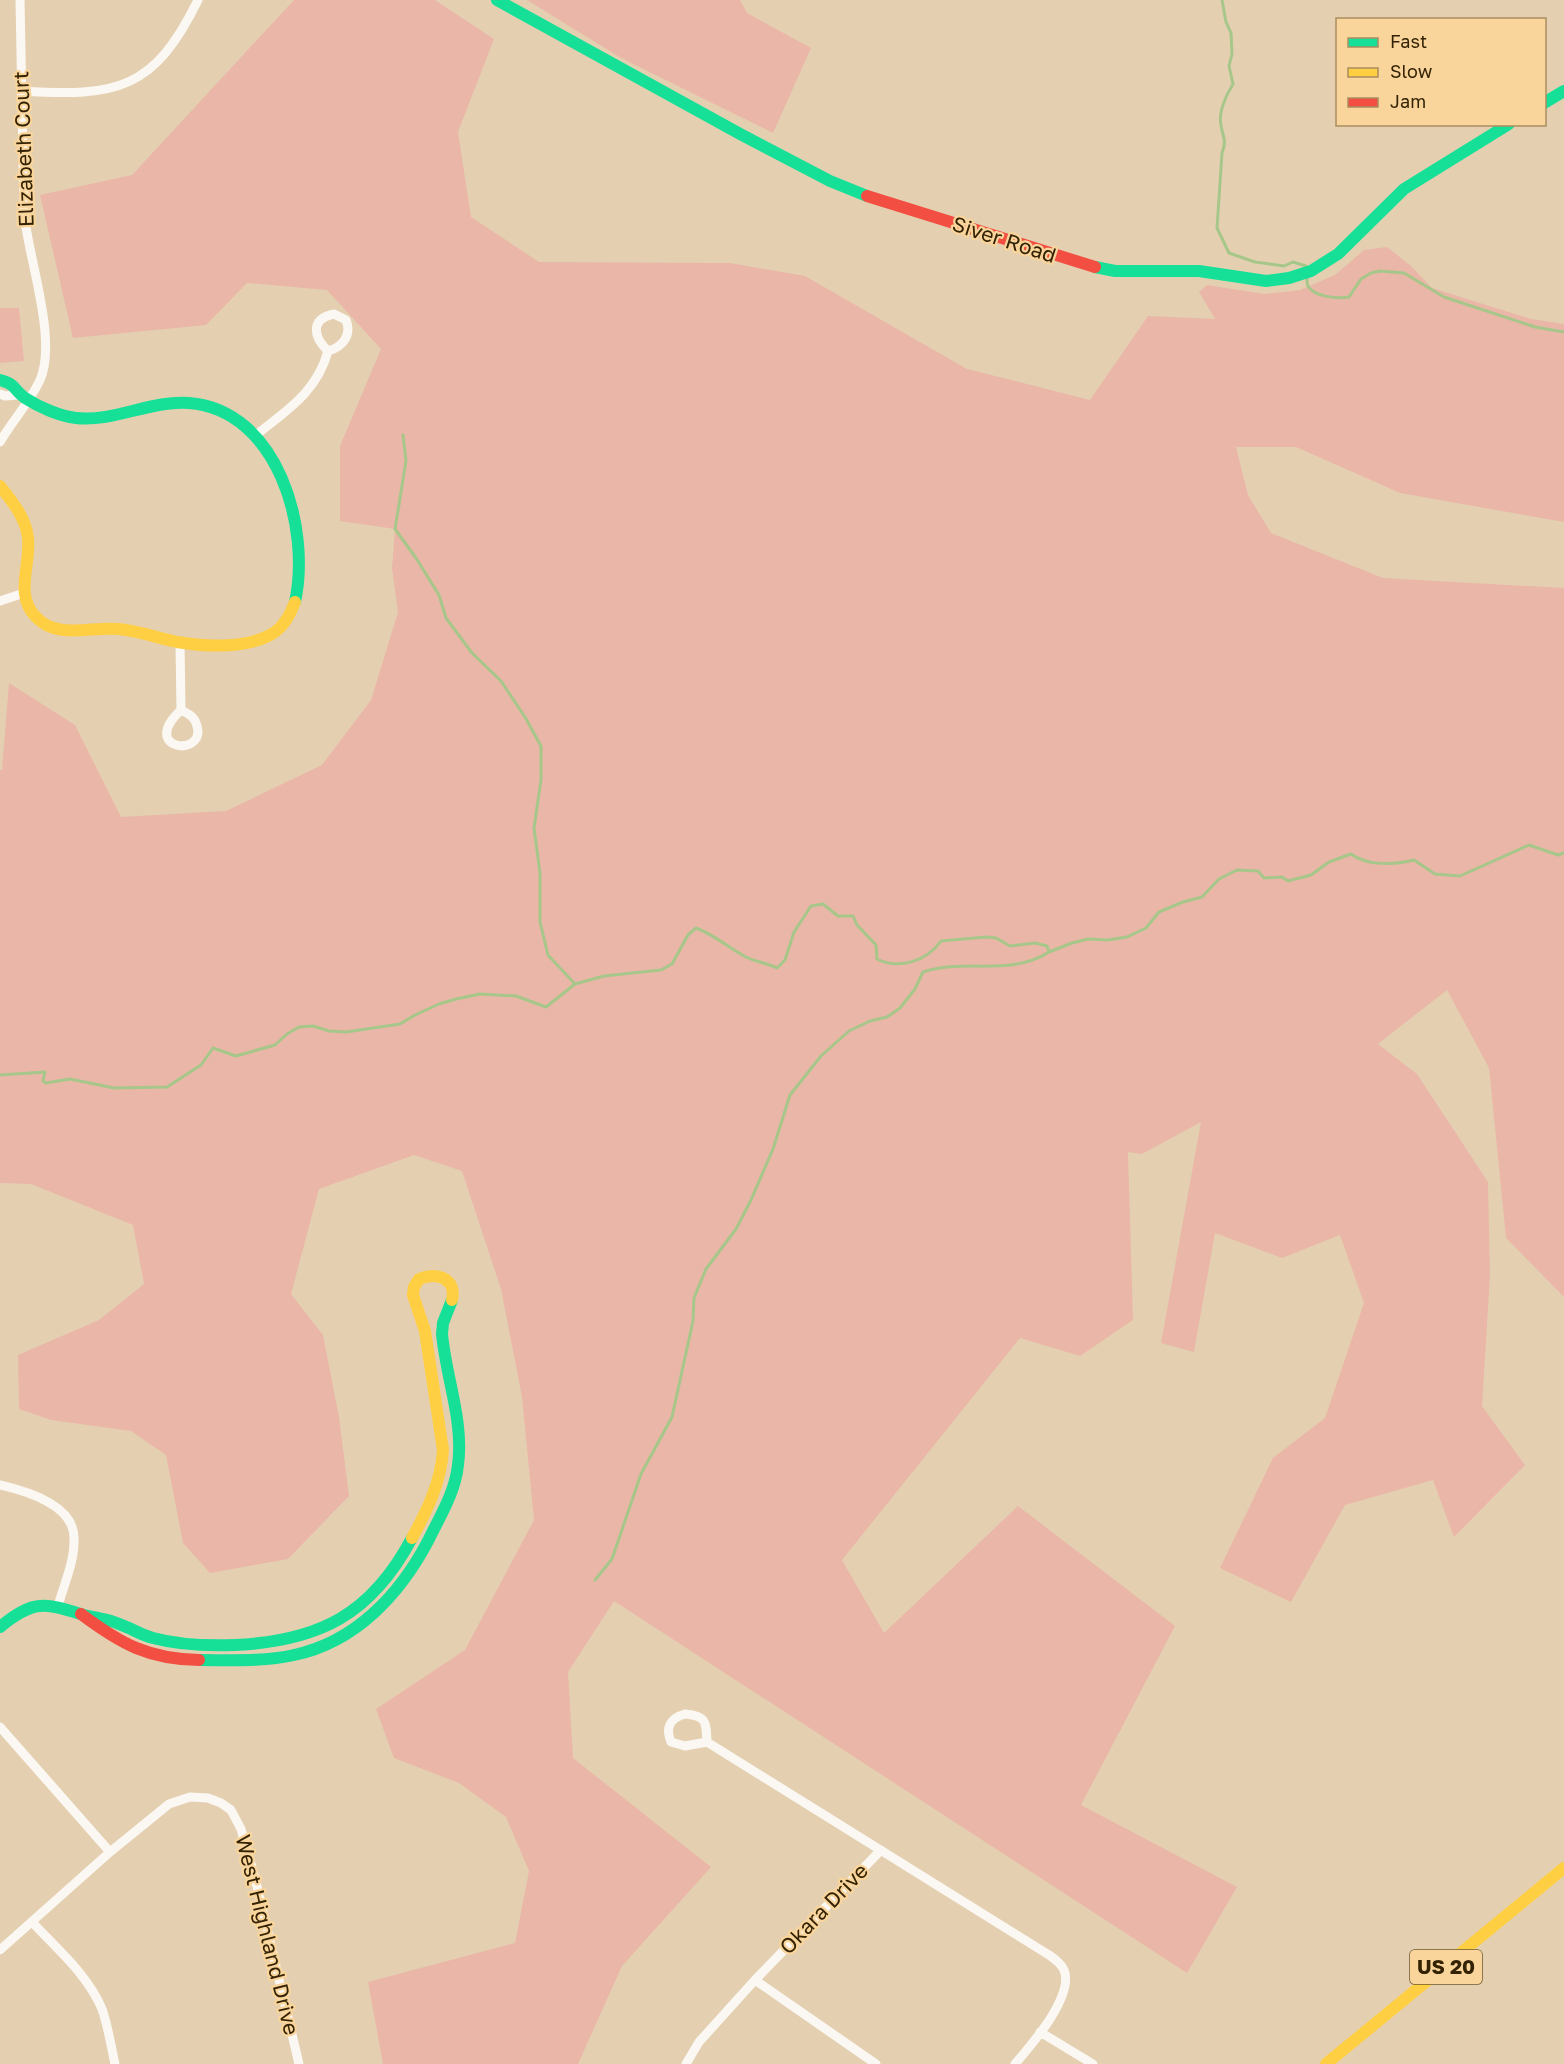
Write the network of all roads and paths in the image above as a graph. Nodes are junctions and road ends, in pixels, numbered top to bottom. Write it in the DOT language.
graph roads {
  1 [pos="20,0"];
  2 [pos="198,0"];
  3 [pos="497,0"];
  4 [pos="22,91"];
  5 [pos="1564,91"];
  6 [pos="1546,102"];
  7 [pos="1506,126"];
  8 [pos="328,351"];
  9 [pos="0,380"];
  10 [pos="0,394"];
  11 [pos="23,397"];
  12 [pos="256,435"];
  13 [pos="0,442"];
  14 [pos="0,486"];
  15 [pos="24,593"];
  16 [pos="0,601"];
  17 [pos="180,643"];
  18 [pos="181,710"];
  19 [pos="456,1420"];
  20 [pos="440,1424"];
  21 [pos="0,1485"];
  22 [pos="416,1533"];
  23 [pos="427,1541"];
  24 [pos="58,1606"];
  25 [pos="81,1614"];
  26 [pos="0,1627"];
  27 [pos="327,1628"];
  28 [pos="332,1641"];
  29 [pos="181,1644"];
  30 [pos="180,1659"];
  31 [pos="0,1727"];
  32 [pos="707,1742"];
  33 [pos="881,1850"];
  34 [pos="110,1852"];
  35 [pos="1564,1868"];
  36 [pos="32,1922"];
  37 [pos="0,1950"];
  38 [pos="755,1980"];
  39 [pos="1040,2032"];
  40 [pos="115,2064"];
  41 [pos="299,2064"];
  42 [pos="686,2064"];
  43 [pos="876,2064"];
  44 [pos="1015,2064"];
  45 [pos="1093,2064"];
  46 [pos="1326,2064"];
  1 -- 4 [label="street, Elizabeth Court"];
  2 -- 4 [label="street"];
  3 -- 7 [label="street, Siver Road"];
  4 -- 11 [label="street, Elizabeth Court"];
  5 -- 6 [label="street"];
  8 -- 12 [label="street"];
  9 -- 11 [label="street"];
  10 -- 11 [label="street"];
  11 -- 12 [label="street"];
  11 -- 13 [label="street, Elizabeth Court"];
  12 -- 17 [label="street"];
  14 -- 15 [label="street"];
  15 -- 16 [label="street"];
  15 -- 17 [label="street"];
  17 -- 18 [label="street"];
  19 -- 20 [label="street"];
  19 -- 20 [label="street"];
  19 -- 23 [label="street"];
  20 -- 22 [label="street"];
  21 -- 24 [label="street"];
  22 -- 23 [label="street"];
  22 -- 27 [label="street"];
  23 -- 28 [label="street"];
  24 -- 25 [label="street"];
  24 -- 26 [label="street"];
  25 -- 29 [label="street"];
  25 -- 30 [label="street"];
  27 -- 28 [label="street"];
  27 -- 29 [label="street"];
  28 -- 30 [label="street"];
  29 -- 30 [label="street"];
  31 -- 34 [label="street"];
  32 -- 32 [label="street"];
  32 -- 33 [label="street"];
  33 -- 38 [label="street, Okara Drive"];
  33 -- 39 [label="street, Okara Drive"];
  34 -- 36 [label="street, West Highland Drive"];
  34 -- 41 [label="street, West Highland Drive"];
  35 -- 46 [label="street, US 20"];
  36 -- 37 [label="street, West Highland Drive"];
  36 -- 40 [label="street"];
  38 -- 42 [label="street, Okara Drive"];
  38 -- 43 [label="street"];
  39 -- 44 [label="street"];
  39 -- 45 [label="street"];
}
